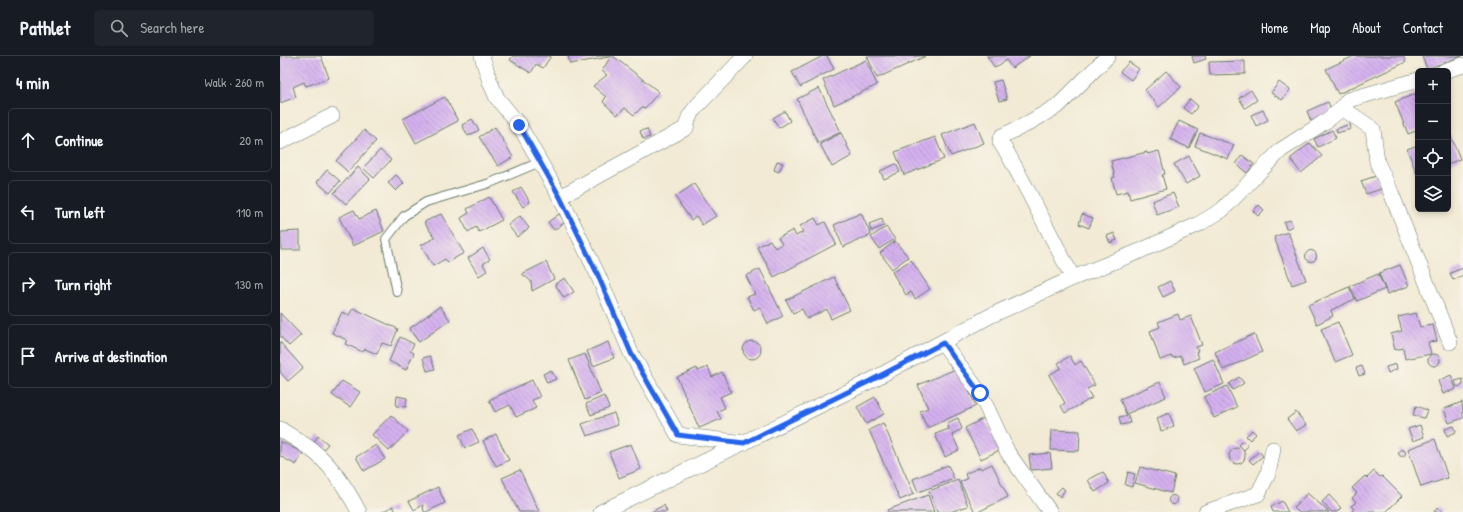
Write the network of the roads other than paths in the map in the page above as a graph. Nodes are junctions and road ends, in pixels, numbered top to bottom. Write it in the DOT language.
graph roads {
  1 [pos="482,56"];
  2 [pos="744,56"];
  3 [pos="1108,56"];
  4 [pos="1463,65"];
  5 [pos="1451,69"];
  6 [pos="1415,81"];
  7 [pos="1342,108"];
  8 [pos="332,116"];
  9 [pos="280,142"];
  10 [pos="540,162"];
  11 [pos="560,197"];
  12 [pos="1073,278"];
  13 [pos="398,292"];
  14 [pos="1450,342"];
  15 [pos="943,343"];
  16 [pos="280,429"];
  17 [pos="744,443"];
  18 [pos="1273,449"];
  19 [pos="359,512"];
  20 [pos="601,512"];
  21 [pos="1050,512"];
  22 [pos="1206,512"];
  1 -- 10 [label="street"];
  2 -- 11 [label="street"];
  3 -- 12 [label="street"];
  4 -- 5 [label="street"];
  6 -- 7 [label="street"];
  7 -- 12 [label="street"];
  7 -- 14 [label="street"];
  8 -- 9 [label="street"];
  10 -- 11 [label="street"];
  10 -- 13 [label="lane"];
  11 -- 17 [label="street"];
  12 -- 15 [label="street"];
  15 -- 17 [label="street"];
  15 -- 21 [label="street"];
  16 -- 19 [label="street"];
  17 -- 20 [label="street"];
  18 -- 22 [label="street"];
}
